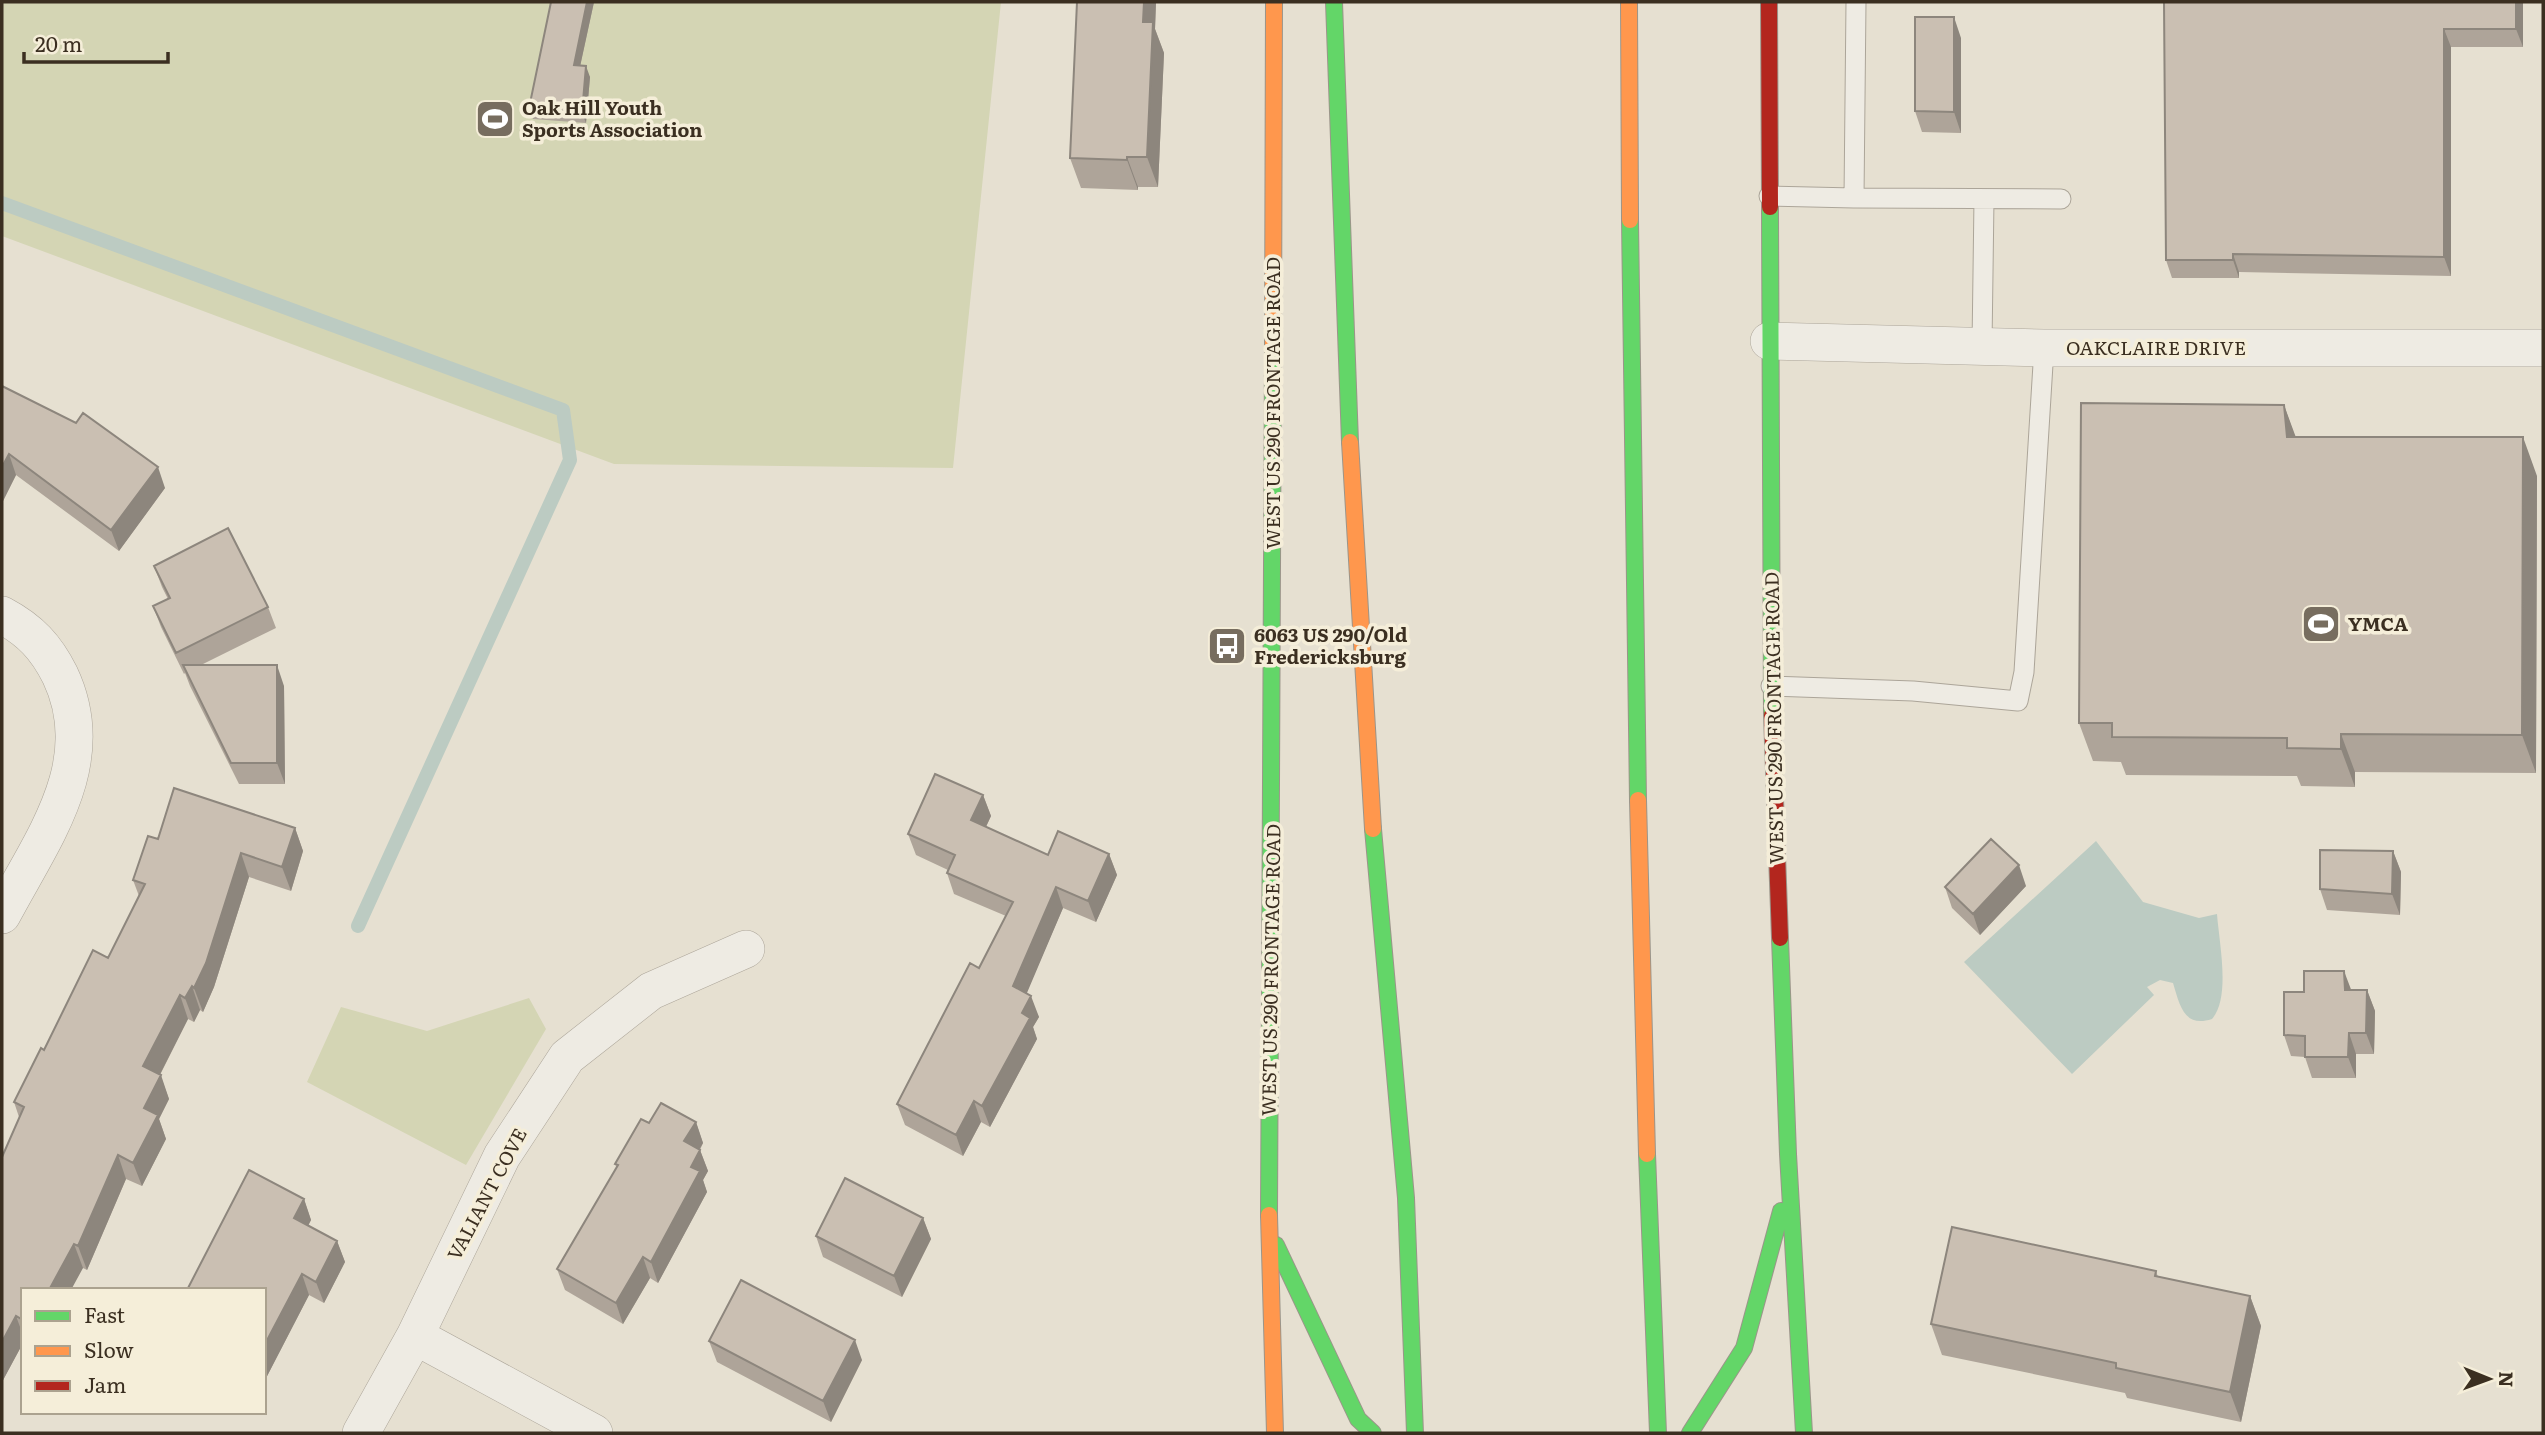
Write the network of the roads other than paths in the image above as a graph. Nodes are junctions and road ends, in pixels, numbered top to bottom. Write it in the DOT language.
graph roads {
  1 [pos="1274,2"];
  2 [pos="1335,2"];
  3 [pos="1629,2"];
  4 [pos="1769,2"];
  5 [pos="1856,2"];
  6 [pos="1646,15"];
  7 [pos="1629,109"];
  8 [pos="1769,196"];
  9 [pos="1854,198"];
  10 [pos="1984,199"];
  11 [pos="2061,200"];
  12 [pos="1769,341"];
  13 [pos="1982,346"];
  14 [pos="2044,348"];
  15 [pos="2543,348"];
  16 [pos="2,615"];
  17 [pos="1771,686"];
  18 [pos="2,915"];
  19 [pos="746,949"];
  20 [pos="1790,1178"];
  21 [pos="1269,1230"];
  22 [pos="415,1336"];
  23 [pos="361,1433"];
  24 [pos="594,1433"];
  25 [pos="1275,1433"];
  26 [pos="1373,1433"];
  27 [pos="1415,1433"];
  28 [pos="1658,1433"];
  29 [pos="1690,1433"];
  30 [pos="1804,1433"];
  1 -- 21 [label="main road, WEST US 290 FRONTAGE ROAD"];
  2 -- 27 [label="main road"];
  3 -- 7 [label="main road"];
  4 -- 8 [label="main road, WEST US 290 FRONTAGE ROAD"];
  5 -- 9 [label="lane"];
  6 -- 7 [label="main road"];
  7 -- 28 [label="main road"];
  8 -- 9 [label="lane"];
  8 -- 12 [label="main road, WEST US 290 FRONTAGE ROAD"];
  9 -- 10 [label="lane"];
  10 -- 11 [label="lane"];
  10 -- 13 [label="lane"];
  12 -- 13 [label="street, OAKCLAIRE DRIVE"];
  12 -- 17 [label="main road, WEST US 290 FRONTAGE ROAD"];
  13 -- 14 [label="street, OAKCLAIRE DRIVE"];
  14 -- 15 [label="street, OAKCLAIRE DRIVE"];
  14 -- 17 [label="lane"];
  16 -- 18 [label="street"];
  17 -- 20 [label="main road, WEST US 290 FRONTAGE ROAD"];
  19 -- 22 [label="street, VALIANT COVE"];
  20 -- 29 [label="main road"];
  20 -- 30 [label="main road, WEST US 290 FRONTAGE ROAD"];
  21 -- 25 [label="main road, WEST US 290 FRONTAGE ROAD"];
  21 -- 26 [label="main road"];
  22 -- 23 [label="street, VALIANT COVE"];
  22 -- 24 [label="street"];
}
